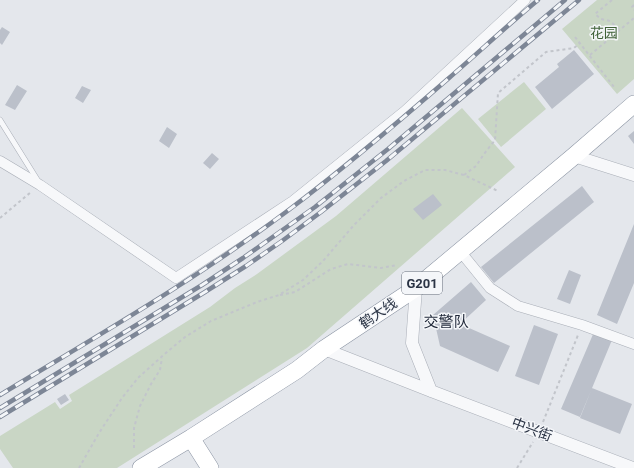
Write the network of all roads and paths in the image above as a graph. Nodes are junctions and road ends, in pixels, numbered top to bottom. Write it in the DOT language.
graph roads {
  1 [pos="525,0"];
  2 [pos="612,0"];
  3 [pos="634,5"];
  4 [pos="634,10"];
  5 [pos="634,18"];
  6 [pos="620,30"];
  7 [pos="575,37"];
  8 [pos="580,43"];
  9 [pos="590,55"];
  10 [pos="614,87"];
  11 [pos="634,104"];
  12 [pos="0,120"];
  13 [pos="574,156"];
  14 [pos="0,161"];
  15 [pos="464,175"];
  16 [pos="634,175"];
  17 [pos="40,185"];
  18 [pos="498,191"];
  19 [pos="0,218"];
  20 [pos="460,251"];
  21 [pos="397,265"];
  22 [pos="416,288"];
  23 [pos="279,295"];
  24 [pos="582,325"];
  25 [pos="634,344"];
  26 [pos="324,349"];
  27 [pos="162,357"];
  28 [pos="431,391"];
  29 [pos="540,432"];
  30 [pos="191,438"];
  31 [pos="134,448"];
  32 [pos="79,468"];
  33 [pos="141,468"];
  34 [pos="210,468"];
  35 [pos="517,468"];
  36 [pos="634,468"];
  1 -- 17 [label="street"];
  2 -- 6 [label="path"];
  3 -- 4 [label="path"];
  5 -- 6 [label="path"];
  6 -- 9 [label="path"];
  7 -- 8 [label="path"];
  8 -- 9 [label="path"];
  8 -- 15 [label="path"];
  9 -- 10 [label="path"];
  11 -- 13 [label="highway, 鹤大线 / G201"];
  12 -- 17 [label="lane"];
  13 -- 16 [label="street"];
  13 -- 20 [label="highway, 鹤大线 / G201"];
  14 -- 17 [label="street"];
  15 -- 18 [label="path"];
  15 -- 23 [label="path"];
  17 -- 19 [label="path"];
  20 -- 22 [label="highway, 鹤大线 / G201"];
  20 -- 24 [label="street"];
  21 -- 23 [label="path"];
  22 -- 26 [label="highway, 鹤大线 / G201"];
  22 -- 28 [label="street"];
  23 -- 27 [label="path"];
  24 -- 25 [label="street"];
  24 -- 29 [label="path"];
  26 -- 28 [label="street, 中兴街"];
  26 -- 30 [label="highway, 鹤大线 / G201"];
  27 -- 31 [label="path"];
  27 -- 32 [label="path"];
  28 -- 29 [label="street, 中兴街"];
  29 -- 35 [label="path"];
  29 -- 36 [label="street, 中兴街"];
  30 -- 33 [label="highway, 鹤大线 / G201"];
  30 -- 34 [label="highway"];
}
